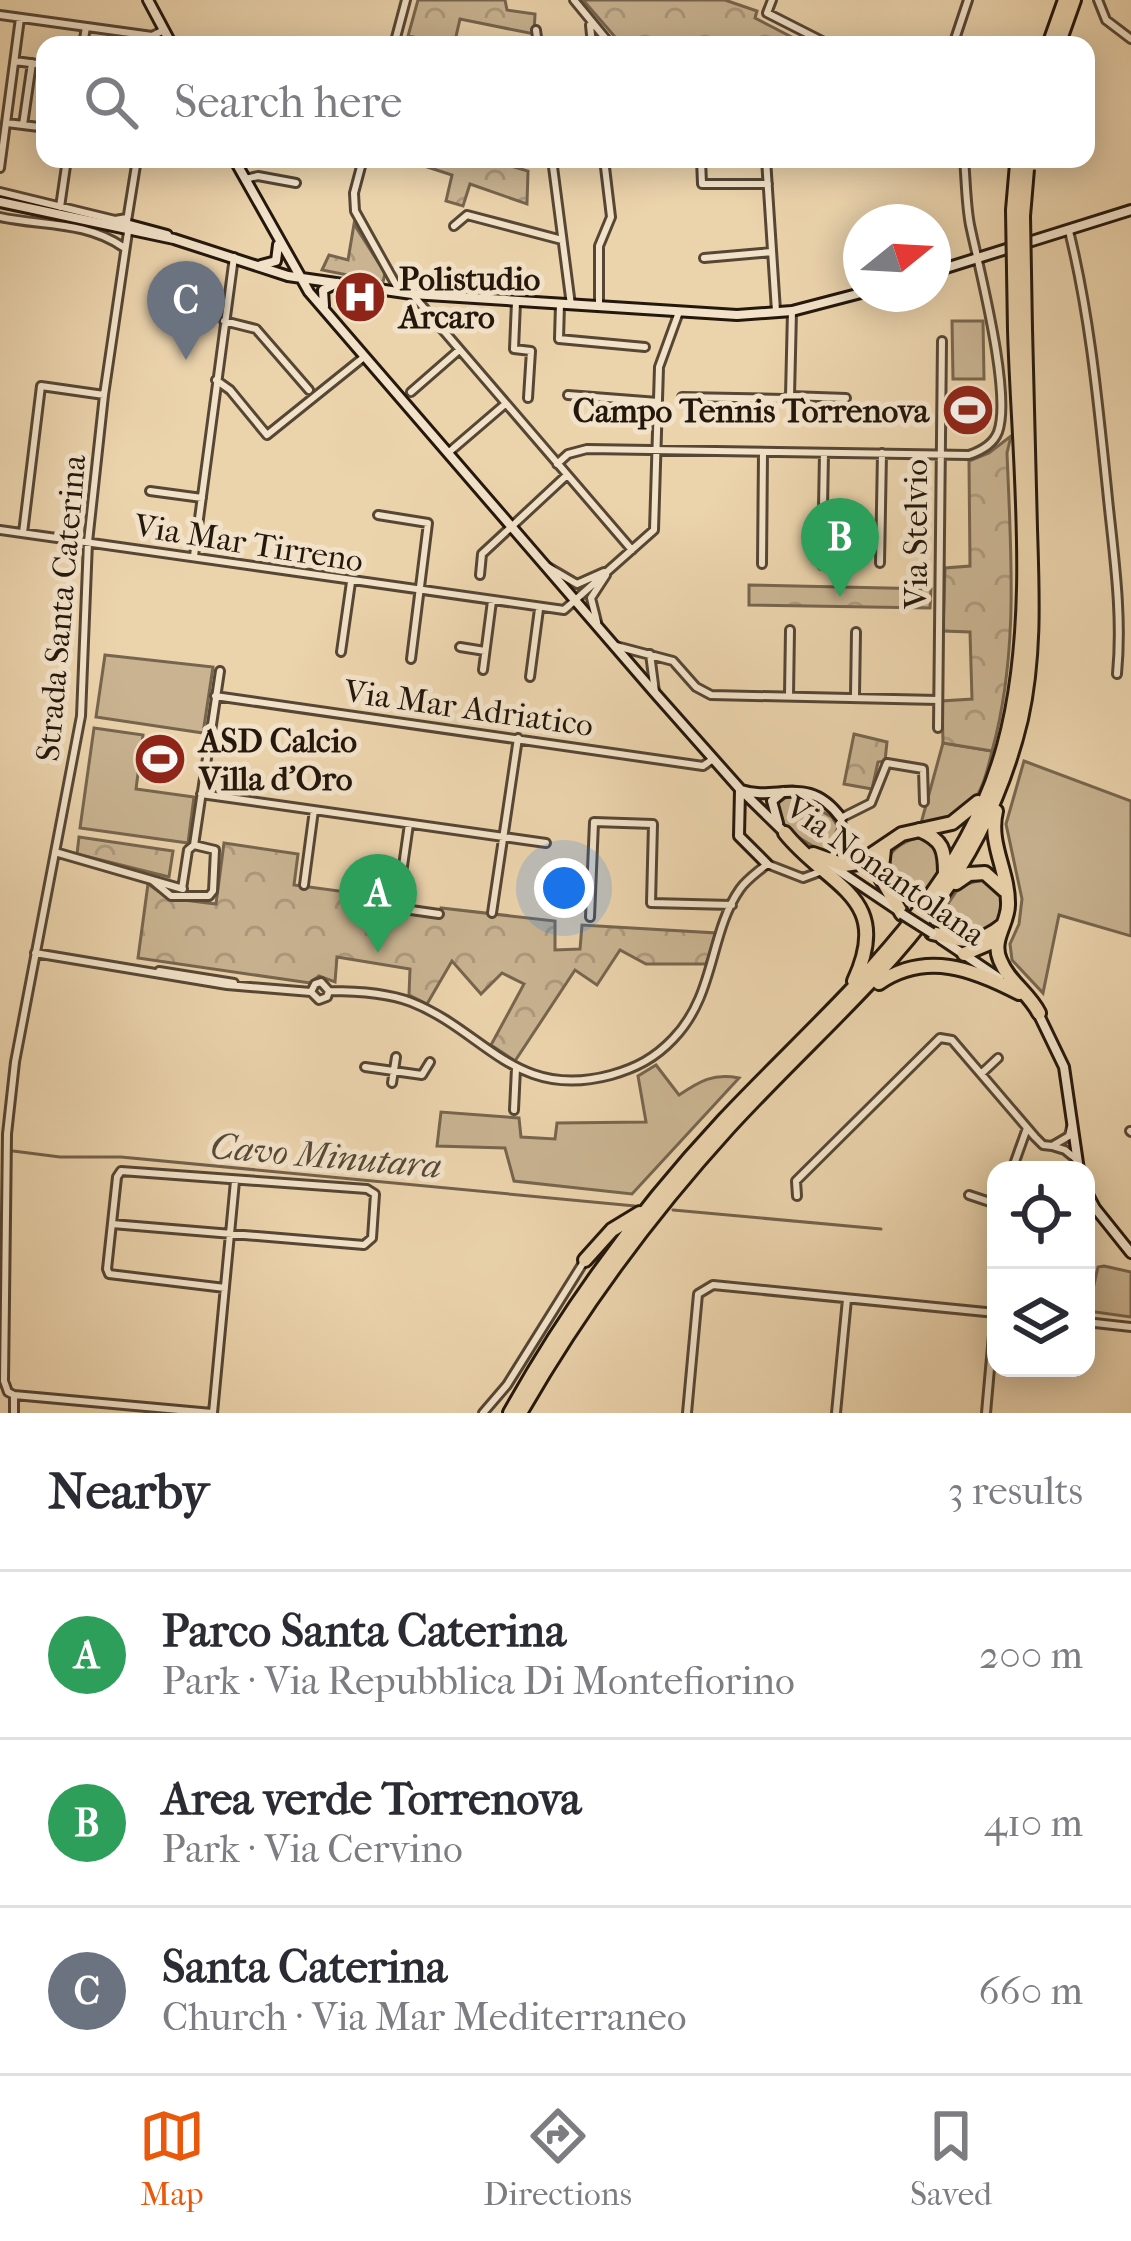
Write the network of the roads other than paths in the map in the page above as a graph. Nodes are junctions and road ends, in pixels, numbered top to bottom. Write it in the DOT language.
graph roads {
  1 [pos="148,0"];
  2 [pos="406,0"];
  3 [pos="574,0"];
  4 [pos="772,0"];
  5 [pos="968,0"];
  6 [pos="1097,0"];
  7 [pos="1072,1"];
  8 [pos="0,15"];
  9 [pos="20,18"];
  10 [pos="590,20"];
  11 [pos="86,27"];
  12 [pos="164,30"];
  13 [pos="536,30"];
  14 [pos="84,36"];
  15 [pos="132,36"];
  16 [pos="157,36"];
  17 [pos="167,36"];
  18 [pos="396,36"];
  19 [pos="537,36"];
  20 [pos="591,36"];
  21 [pos="603,36"];
  22 [pos="812,36"];
  23 [pos="956,36"];
  24 [pos="1058,36"];
  25 [pos="1131,39"];
  26 [pos="15,61"];
  27 [pos="32,63"];
  28 [pos="36,63"];
  29 [pos="7,123"];
  30 [pos="23,125"];
  31 [pos="36,127"];
  32 [pos="0,168"];
  33 [pos="66,168"];
  34 [pos="135,168"];
  35 [pos="239,168"];
  36 [pos="361,168"];
  37 [pos="553,168"];
  38 [pos="605,168"];
  39 [pos="701,168"];
  40 [pos="767,168"];
  41 [pos="965,168"];
  42 [pos="1023,168"];
  43 [pos="245,179"];
  44 [pos="296,183"];
  45 [pos="768,184"];
  46 [pos="0,192"];
  47 [pos="0,202"];
  48 [pos="60,207"];
  49 [pos="1131,210"];
  50 [pos="0,217"];
  51 [pos="127,224"];
  52 [pos="454,226"];
  53 [pos="1069,231"];
  54 [pos="278,238"];
  55 [pos="562,240"];
  56 [pos="124,248"];
  57 [pos="772,252"];
  58 [pos="234,257"];
  59 [pos="704,258"];
  60 [pos="978,258"];
  61 [pos="251,265"];
  62 [pos="951,266"];
  63 [pos="299,278"];
  64 [pos="338,282"];
  65 [pos="400,292"];
  66 [pos="412,294"];
  67 [pos="843,298"];
  68 [pos="516,302"];
  69 [pos="566,304"];
  70 [pos="599,307"];
  71 [pos="325,311"];
  72 [pos="792,311"];
  73 [pos="679,312"];
  74 [pos="776,314"];
  75 [pos="224,321"];
  76 [pos="1020,329"];
  77 [pos="942,341"];
  78 [pos="645,347"];
  79 [pos="458,351"];
  80 [pos="364,357"];
  81 [pos="217,380"];
  82 [pos="309,390"];
  83 [pos="411,392"];
  84 [pos="104,395"];
  85 [pos="568,395"];
  86 [pos="790,396"];
  87 [pos="682,397"];
  88 [pos="529,398"];
  89 [pos="846,398"];
  90 [pos="658,402"];
  91 [pos="505,404"];
  92 [pos="657,450"];
  93 [pos="763,452"];
  94 [pos="448,453"];
  95 [pos="824,453"];
  96 [pos="882,454"];
  97 [pos="940,455"];
  98 [pos="557,464"];
  99 [pos="568,476"];
  100 [pos="150,491"];
  101 [pos="202,498"];
  102 [pos="378,515"];
  103 [pos="511,525"];
  104 [pos="0,530"];
  105 [pos="23,533"];
  106 [pos="88,542"];
  107 [pos="632,550"];
  108 [pos="194,556"];
  109 [pos="880,563"];
  110 [pos="762,564"];
  111 [pos="822,565"];
  112 [pos="547,566"];
  113 [pos="607,572"];
  114 [pos="480,575"];
  115 [pos="351,582"];
  116 [pos="420,591"];
  117 [pos="577,600"];
  118 [pos="492,601"];
  119 [pos="539,609"];
  120 [pos="601,629"];
  121 [pos="790,630"];
  122 [pos="856,632"];
  123 [pos="616,646"];
  124 [pos="460,647"];
  125 [pos="341,652"];
  126 [pos="485,652"];
  127 [pos="650,654"];
  128 [pos="665,658"];
  129 [pos="411,659"];
  130 [pos="483,670"];
  131 [pos="220,671"];
  132 [pos="652,674"];
  133 [pos="1117,674"];
  134 [pos="530,677"];
  135 [pos="655,693"];
  136 [pos="789,695"];
  137 [pos="215,696"];
  138 [pos="855,696"];
  139 [pos="938,700"];
  140 [pos="938,728"];
  141 [pos="518,738"];
  142 [pos="713,759"];
  143 [pos="1003,778"];
  144 [pos="990,787"];
  145 [pos="740,789"];
  146 [pos="789,790"];
  147 [pos="201,794"];
  148 [pos="924,802"];
  149 [pos="314,810"];
  150 [pos="762,813"];
  151 [pos="841,818"];
  152 [pos="409,824"];
  153 [pos="918,830"];
  154 [pos="783,831"];
  155 [pos="737,832"];
  156 [pos="504,837"];
  157 [pos="547,844"];
  158 [pos="194,845"];
  159 [pos="885,848"];
  160 [pos="55,852"];
  161 [pos="813,854"];
  162 [pos="833,855"];
  163 [pos="767,864"];
  164 [pos="822,871"];
  165 [pos="948,882"];
  166 [pos="304,885"];
  167 [pos="185,891"];
  168 [pos="1007,897"];
  169 [pos="355,902"];
  170 [pos="732,905"];
  171 [pos="397,908"];
  172 [pos="493,913"];
  173 [pos="439,914"];
  174 [pos="902,914"];
  175 [pos="590,917"];
  176 [pos="1001,930"];
  177 [pos="932,933"];
  178 [pos="35,953"];
  179 [pos="964,954"];
  180 [pos="856,992"];
  181 [pos="1018,993"];
  182 [pos="1039,1013"];
  183 [pos="396,1058"];
  184 [pos="998,1058"];
  185 [pos="430,1062"];
  186 [pos="365,1067"];
  187 [pos="516,1068"];
  188 [pos="394,1071"];
  189 [pos="981,1074"];
  190 [pos="392,1083"];
  191 [pos="514,1110"];
  192 [pos="1072,1124"];
  193 [pos="1028,1128"];
  194 [pos="1052,1146"];
  195 [pos="1015,1161"];
  196 [pos="1075,1161"];
  197 [pos="1077,1161"];
  198 [pos="235,1180"];
  199 [pos="969,1195"];
  200 [pos="797,1196"];
  201 [pos="987,1201"];
  202 [pos="1095,1208"];
  203 [pos="647,1210"];
  204 [pos="112,1224"];
  205 [pos="230,1236"];
  206 [pos="1131,1252"];
  207 [pos="586,1260"];
  208 [pos="225,1288"];
  209 [pos="847,1299"];
  210 [pos="987,1312"];
  211 [pos="1095,1323"];
  212 [pos="1131,1327"];
  213 [pos="990,1377"];
  214 [pos="531,1394"];
  215 [pos="14,1395"];
  216 [pos="14,1413"];
  217 [pos="214,1413"];
  218 [pos="483,1413"];
  219 [pos="510,1413"];
  220 [pos="520,1413"];
  221 [pos="530,1413"];
  222 [pos="686,1413"];
  223 [pos="836,1413"];
  224 [pos="986,1413"];
  1 -- 12 [label="main road"];
  2 -- 18 [label="street"];
  3 -- 10 [label="street"];
  4 -- 22 [label="street"];
  5 -- 23 [label="street"];
  6 -- 25 [label="street"];
  7 -- 24 [label="highway"];
  8 -- 9 [label="street"];
  9 -- 11 [label="street"];
  9 -- 26 [label="street"];
  10 -- 20 [label="street"];
  10 -- 21 [label="street"];
  11 -- 14 [label="street"];
  11 -- 15 [label="street"];
  12 -- 16 [label="street"];
  12 -- 17 [label="main road"];
  13 -- 19 [label="street"];
  26 -- 27 [label="street"];
  26 -- 29 [label="street"];
  27 -- 28 [label="street"];
  27 -- 30 [label="street"];
  29 -- 30 [label="street"];
  29 -- 32 [label="street"];
  30 -- 31 [label="street"];
  33 -- 48 [label="street"];
  34 -- 51 [label="street, Strada Santa Caterina"];
  35 -- 43 [label="main road, Via Nonantolana"];
  36 -- 65 [label="street"];
  37 -- 55 [label="street"];
  38 -- 70 [label="street"];
  39 -- 45 [label="street"];
  40 -- 45 [label="street"];
  41 -- 60 [label="street"];
  42 -- 76 [label="highway, bridge"];
  43 -- 44 [label="street"];
  43 -- 54 [label="main road, Via Nonantolana"];
  45 -- 57 [label="street"];
  46 -- 48 [label="street"];
  47 -- 51 [label="main road"];
  48 -- 51 [label="street"];
  49 -- 53 [label="main road"];
  50 -- 56 [label="street"];
  51 -- 56 [label="street, Strada Santa Caterina"];
  51 -- 58 [label="main road"];
  52 -- 55 [label="street"];
  53 -- 60 [label="main road"];
  53 -- 133 [label="street"];
  54 -- 61 [label="main road"];
  54 -- 63 [label="main road, Via Nonantolana"];
  55 -- 69 [label="street"];
  56 -- 84 [label="street, Strada Santa Caterina"];
  57 -- 59 [label="street"];
  57 -- 74 [label="street"];
  58 -- 61 [label="main road"];
  58 -- 75 [label="street"];
  60 -- 62 [label="main road"];
  60 -- 97 [label="street"];
  61 -- 63 [label="main road"];
  63 -- 64 [label="main road"];
  63 -- 71 [label="main road, Via Nonantolana"];
  64 -- 65 [label="main road"];
  64 -- 71 [label="main road"];
  65 -- 66 [label="main road"];
  66 -- 68 [label="main road"];
  66 -- 79 [label="street"];
  67 -- 72 [label="main road"];
  68 -- 69 [label="main road"];
  68 -- 88 [label="street"];
  69 -- 70 [label="main road"];
  69 -- 78 [label="street"];
  70 -- 73 [label="main road"];
  71 -- 80 [label="main road, Via Nonantolana"];
  72 -- 74 [label="main road"];
  72 -- 86 [label="street"];
  73 -- 74 [label="main road"];
  73 -- 90 [label="street"];
  75 -- 81 [label="street"];
  75 -- 82 [label="street"];
  76 -- 143 [label="highway"];
  76 -- 144 [label="highway"];
  77 -- 97 [label="street, Via Stelvio"];
  79 -- 83 [label="street"];
  79 -- 91 [label="street"];
  80 -- 81 [label="street"];
  80 -- 94 [label="main road, Via Nonantolana"];
  81 -- 101 [label="street"];
  84 -- 105 [label="street"];
  84 -- 106 [label="street, Strada Santa Caterina"];
  85 -- 90 [label="street"];
  86 -- 87 [label="street"];
  86 -- 89 [label="street"];
  90 -- 92 [label="street"];
  91 -- 94 [label="street"];
  91 -- 98 [label="street"];
  92 -- 93 [label="street"];
  92 -- 98 [label="street"];
  92 -- 107 [label="street"];
  93 -- 95 [label="street"];
  93 -- 110 [label="street"];
  94 -- 103 [label="main road, Via Nonantolana"];
  95 -- 96 [label="street"];
  95 -- 111 [label="street"];
  96 -- 97 [label="street"];
  96 -- 109 [label="street"];
  97 -- 139 [label="street, Via Stelvio"];
  98 -- 99 [label="street"];
  99 -- 103 [label="street"];
  99 -- 107 [label="street"];
  100 -- 101 [label="street"];
  101 -- 108 [label="street"];
  102 -- 116 [label="street, Via Mar Tirreno"];
  103 -- 112 [label="main road, Via Nonantolana"];
  103 -- 114 [label="street"];
  104 -- 105 [label="street, Via Mar Tirreno"];
  105 -- 106 [label="street, Via Mar Tirreno"];
  106 -- 108 [label="street, Via Mar Tirreno"];
  106 -- 160 [label="street, Strada Santa Caterina"];
  107 -- 113 [label="street"];
  108 -- 115 [label="street, Via Mar Tirreno"];
  112 -- 113 [label="street"];
  112 -- 117 [label="main road, Via Nonantolana"];
  113 -- 117 [label="street"];
  113 -- 120 [label="street"];
  115 -- 116 [label="street, Via Mar Tirreno"];
  115 -- 125 [label="street"];
  116 -- 118 [label="street, Via Mar Tirreno"];
  116 -- 129 [label="street"];
  117 -- 119 [label="street, Via Mar Tirreno"];
  117 -- 120 [label="main road, Via Nonantolana"];
  118 -- 119 [label="street, Via Mar Tirreno"];
  118 -- 126 [label="street"];
  119 -- 134 [label="street"];
  120 -- 123 [label="main road, Via Nonantolana"];
  121 -- 136 [label="street"];
  122 -- 138 [label="street"];
  123 -- 127 [label="street"];
  123 -- 135 [label="main road, Via Nonantolana"];
  124 -- 126 [label="street"];
  126 -- 130 [label="street"];
  127 -- 128 [label="street"];
  127 -- 132 [label="street"];
  128 -- 132 [label="street"];
  128 -- 136 [label="street"];
  131 -- 137 [label="street"];
  132 -- 135 [label="street"];
  135 -- 142 [label="main road, Via Nonantolana"];
  136 -- 138 [label="street"];
  137 -- 141 [label="street, Via Mar Adriatico"];
  137 -- 147 [label="street"];
  138 -- 139 [label="street"];
  139 -- 140 [label="street, Via Stelvio"];
  141 -- 142 [label="street, Via Mar Adriatico"];
  141 -- 156 [label="street"];
  142 -- 145 [label="main road, Via Nonantolana"];
  143 -- 165 [label="highway"];
  143 -- 168 [label="highway"];
  144 -- 153 [label="highway"];
  144 -- 165 [label="highway"];
  145 -- 146 [label="main road"];
  145 -- 150 [label="main road, Via Nonantolana"];
  145 -- 155 [label="main road"];
  146 -- 151 [label="main road"];
  146 -- 154 [label="main road"];
  147 -- 149 [label="street"];
  147 -- 158 [label="street"];
  148 -- 151 [label="street, Via Nonantolana"];
  149 -- 152 [label="street"];
  149 -- 166 [label="street"];
  150 -- 154 [label="main road, Via Nonantolana"];
  150 -- 155 [label="main road"];
  151 -- 162 [label="street, Via Nonantolana"];
  152 -- 156 [label="street"];
  152 -- 171 [label="street"];
  153 -- 159 [label="highway"];
  153 -- 165 [label="highway"];
  154 -- 161 [label="main road, Via Nonantolana"];
  154 -- 180 [label="highway"];
  155 -- 163 [label="main road"];
  156 -- 157 [label="street"];
  156 -- 172 [label="street"];
  158 -- 167 [label="street"];
  158 -- 167 [label="street"];
  159 -- 161 [label="highway"];
  159 -- 174 [label="highway"];
  160 -- 167 [label="street"];
  160 -- 178 [label="street, Strada Santa Caterina"];
  161 -- 174 [label="main road, Via Nonantolana"];
  163 -- 164 [label="street, Via Nonantolana"];
  163 -- 170 [label="street"];
  165 -- 168 [label="highway"];
  165 -- 180 [label="highway"];
  165 -- 180 [label="highway"];
  168 -- 176 [label="highway"];
  169 -- 171 [label="street"];
  170 -- 175 [label="street"];
  170 -- 187 [label="street"];
  171 -- 173 [label="street"];
  174 -- 177 [label="main road, Via Nonantolana, bridge"];
  176 -- 177 [label="highway"];
  176 -- 179 [label="highway"];
  176 -- 182 [label="highway"];
  177 -- 179 [label="main road, Via Nonantolana"];
  178 -- 187 [label="street"];
  178 -- 215 [label="street, Strada Santa Caterina"];
  179 -- 181 [label="main road, Via Nonantolana"];
  180 -- 181 [label="highway"];
  180 -- 203 [label="highway"];
  180 -- 214 [label="highway"];
  181 -- 182 [label="main road, Via Nonantolana"];
  182 -- 192 [label="main road, Via Nonantolana"];
  183 -- 188 [label="street"];
  184 -- 189 [label="street"];
  185 -- 188 [label="street"];
  186 -- 188 [label="street"];
  187 -- 191 [label="street"];
  188 -- 190 [label="street"];
  189 -- 193 [label="street"];
  189 -- 200 [label="street"];
  192 -- 194 [label="street"];
  192 -- 197 [label="main road, Via Nonantolana"];
  193 -- 194 [label="street"];
  193 -- 195 [label="street"];
  194 -- 196 [label="street"];
  198 -- 204 [label="street"];
  198 -- 205 [label="street"];
  198 -- 205 [label="street"];
  199 -- 201 [label="street"];
  202 -- 206 [label="main road"];
  203 -- 207 [label="highway"];
  203 -- 219 [label="highway"];
  204 -- 205 [label="street"];
  204 -- 208 [label="street"];
  205 -- 208 [label="street"];
  207 -- 218 [label="street"];
  208 -- 217 [label="street"];
  209 -- 210 [label="street"];
  209 -- 222 [label="street"];
  209 -- 223 [label="street"];
  211 -- 212 [label="street"];
  213 -- 224 [label="street"];
  214 -- 220 [label="highway"];
  214 -- 221 [label="highway"];
  215 -- 216 [label="street, Strada Santa Caterina"];
  215 -- 217 [label="street"];
}
